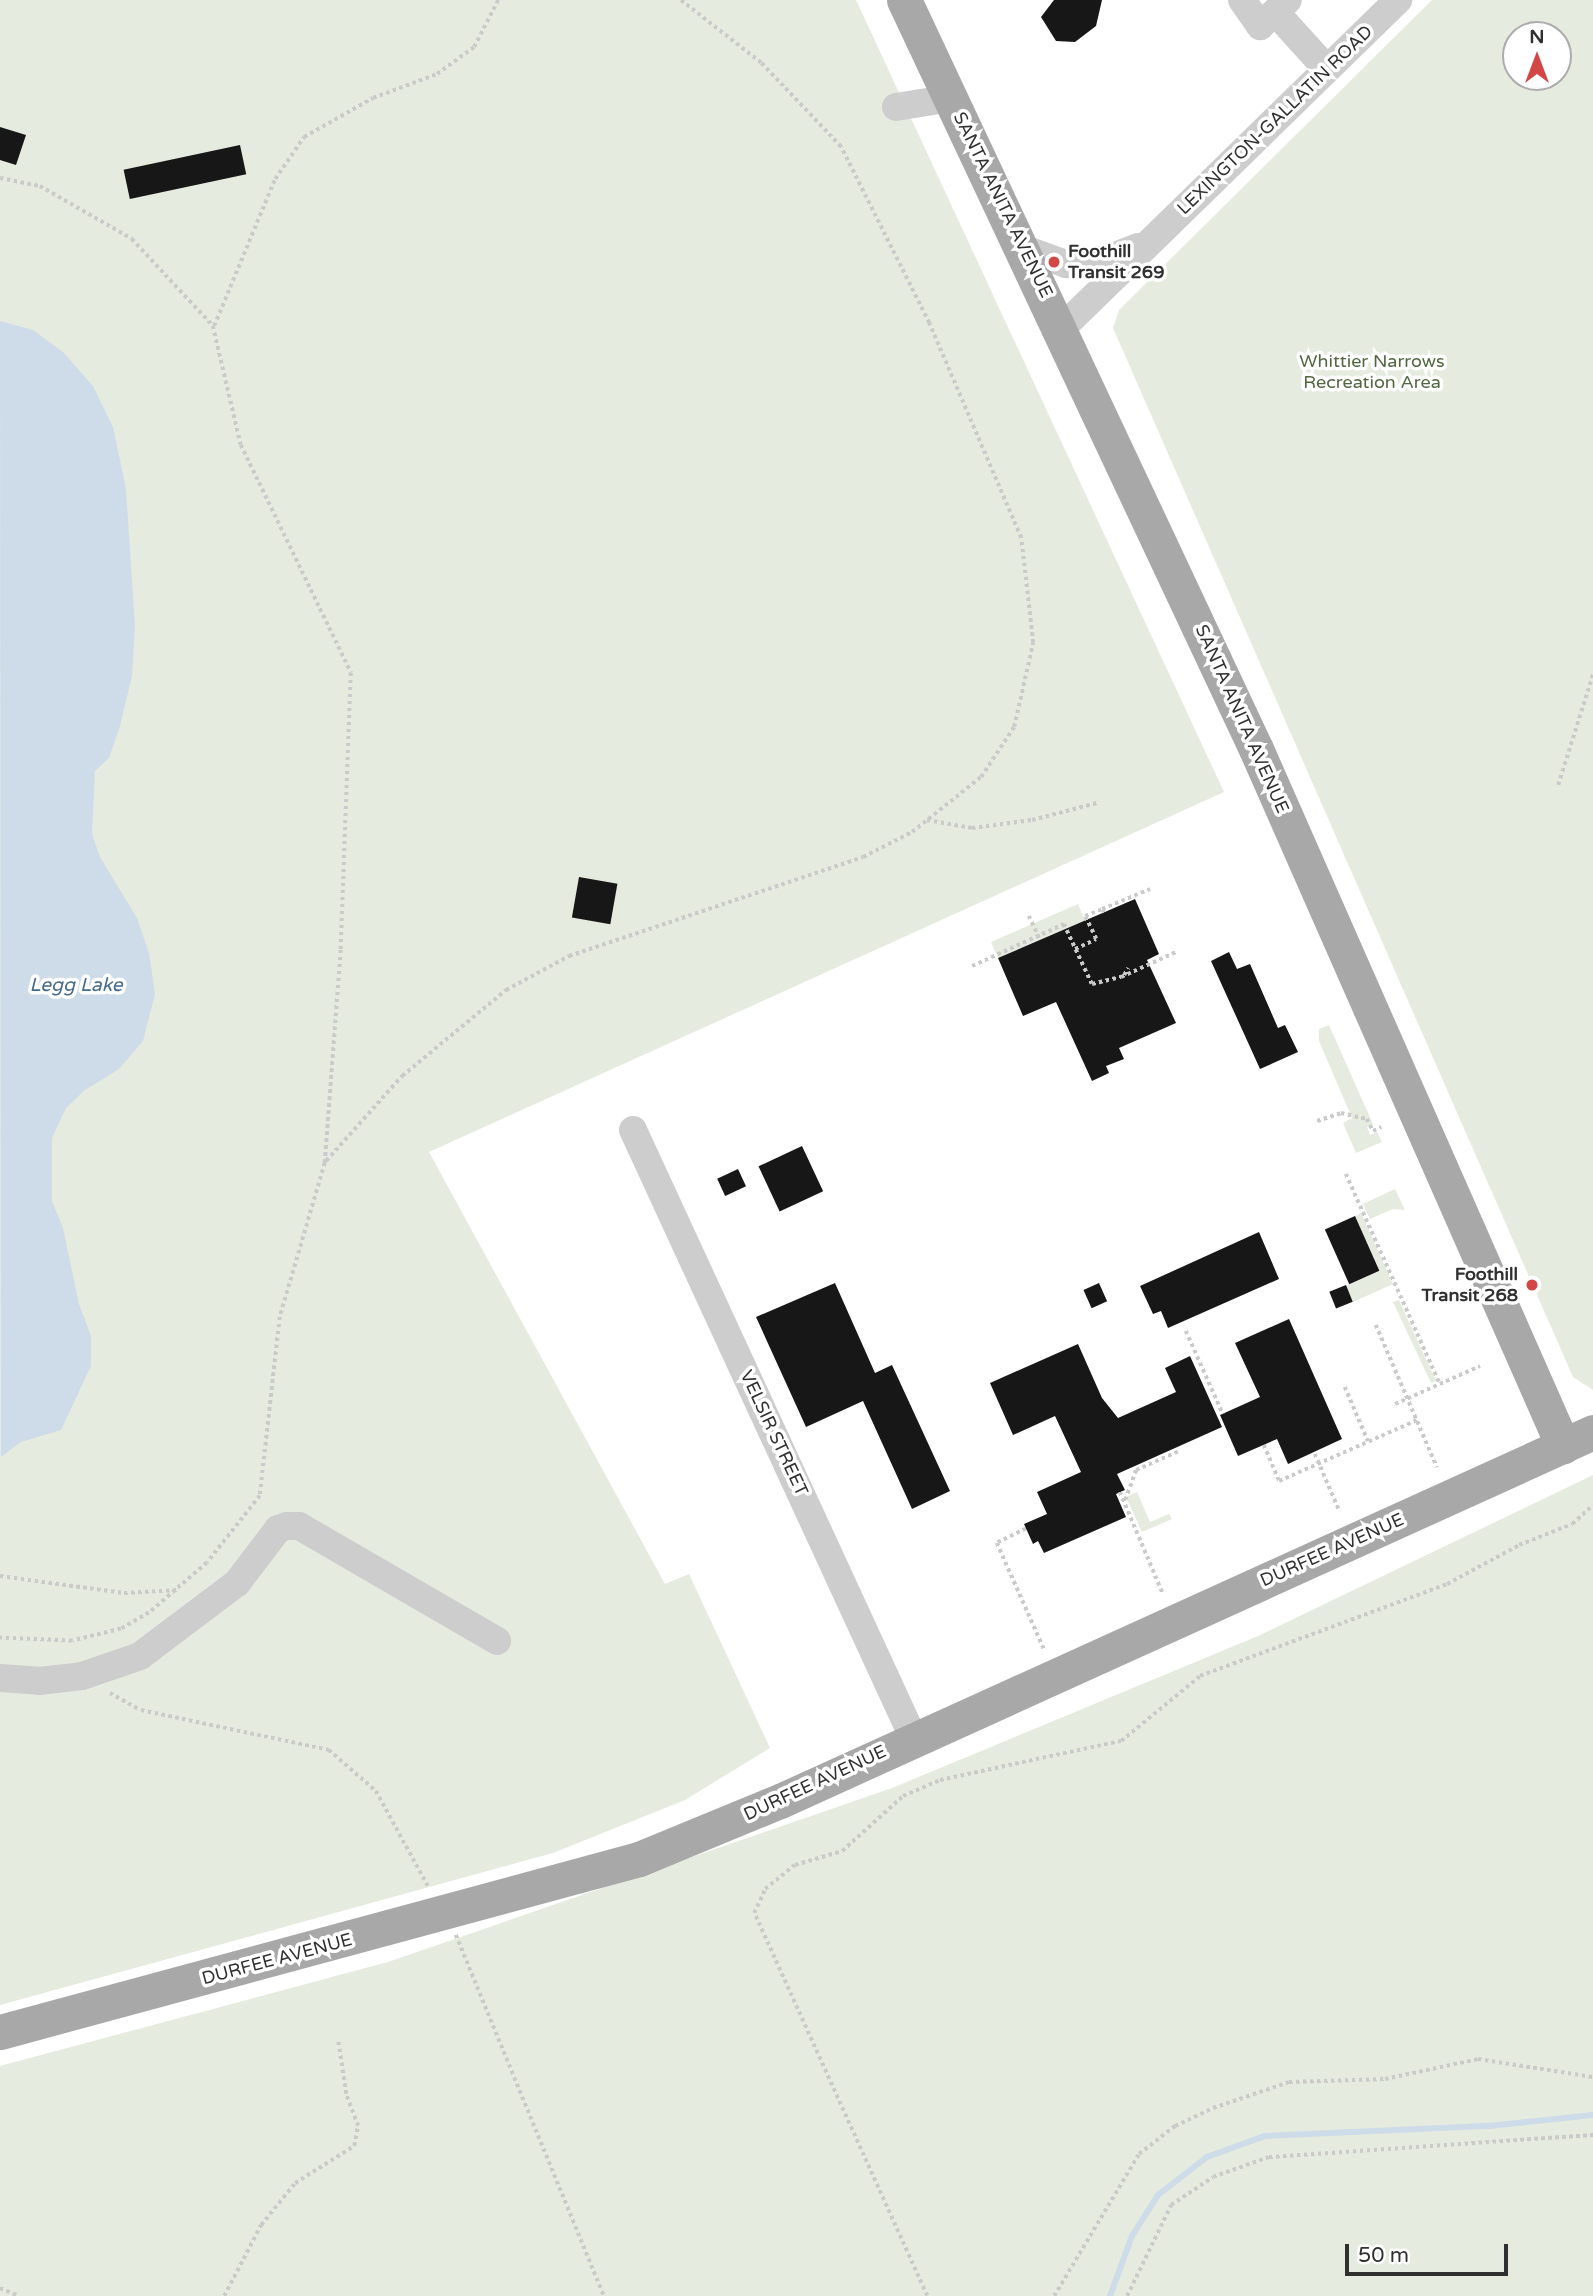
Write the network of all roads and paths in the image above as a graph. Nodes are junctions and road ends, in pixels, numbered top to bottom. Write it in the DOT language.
graph roads {
  1 [pos="498,0"];
  2 [pos="680,0"];
  3 [pos="904,0"];
  4 [pos="1242,0"];
  5 [pos="1398,0"];
  6 [pos="1282,6"];
  7 [pos="1327,69"];
  8 [pos="951,98"];
  9 [pos="896,107"];
  10 [pos="0,178"];
  11 [pos="1150,242"];
  12 [pos="1024,249"];
  13 [pos="214,326"];
  14 [pos="1062,328"];
  15 [pos="1593,674"];
  16 [pos="1558,785"];
  17 [pos="1097,803"];
  18 [pos="927,820"];
  19 [pos="1150,889"];
  20 [pos="1029,916"];
  21 [pos="1040,936"];
  22 [pos="1075,947"];
  23 [pos="1176,952"];
  24 [pos="1147,960"];
  25 [pos="1155,961"];
  26 [pos="971,966"];
  27 [pos="1128,968"];
  28 [pos="1124,976"];
  29 [pos="1317,1121"];
  30 [pos="1381,1127"];
  31 [pos="634,1130"];
  32 [pos="325,1163"];
  33 [pos="1346,1174"];
  34 [pos="1383,1257"];
  35 [pos="1375,1260"];
  36 [pos="1376,1325"];
  37 [pos="1186,1331"];
  38 [pos="1480,1366"];
  39 [pos="1440,1384"];
  40 [pos="1345,1387"];
  41 [pos="1408,1398"];
  42 [pos="1395,1404"];
  43 [pos="1223,1414"];
  44 [pos="1417,1420"];
  45 [pos="1578,1439"];
  46 [pos="1368,1441"];
  47 [pos="1264,1445"];
  48 [pos="1179,1451"];
  49 [pos="1315,1454"];
  50 [pos="1319,1463"];
  51 [pos="1437,1467"];
  52 [pos="1120,1492"];
  53 [pos="1124,1502"];
  54 [pos="1593,1504"];
  55 [pos="1340,1512"];
  56 [pos="1026,1529"];
  57 [pos="0,1576"];
  58 [pos="178,1590"];
  59 [pos="1163,1594"];
  60 [pos="0,1638"];
  61 [pos="497,1641"];
  62 [pos="1044,1649"];
  63 [pos="0,1678"];
  64 [pos="913,1737"];
  65 [pos="0,2032"];
  66 [pos="338,2041"];
  67 [pos="1593,2077"];
  68 [pos="1593,2135"];
  69 [pos="0,2288"];
  70 [pos="19,2296"];
  71 [pos="224,2296"];
  72 [pos="927,2296"];
  73 [pos="1054,2296"];
  74 [pos="1127,2296"];
  1 -- 13 [label="path"];
  2 -- 18 [label="path"];
  3 -- 8 [label="main road, SANTA ANITA AVENUE"];
  4 -- 6 [label="street"];
  5 -- 7 [label="street, LEXINGTON-GALLATIN ROAD"];
  6 -- 7 [label="street"];
  7 -- 11 [label="street, LEXINGTON-GALLATIN ROAD"];
  8 -- 9 [label="street"];
  8 -- 12 [label="main road, SANTA ANITA AVENUE"];
  10 -- 13 [label="path"];
  11 -- 12 [label="street"];
  11 -- 14 [label="street, LEXINGTON-GALLATIN ROAD"];
  12 -- 14 [label="main road, SANTA ANITA AVENUE"];
  13 -- 32 [label="path"];
  14 -- 45 [label="main road, SANTA ANITA AVENUE"];
  15 -- 16 [label="path"];
  17 -- 18 [label="path"];
  18 -- 32 [label="path"];
  19 -- 22 [label="path"];
  20 -- 21 [label="path"];
  21 -- 22 [label="path"];
  21 -- 26 [label="path"];
  22 -- 28 [label="path"];
  23 -- 25 [label="path"];
  24 -- 25 [label="path"];
  25 -- 28 [label="path"];
  27 -- 28 [label="path"];
  29 -- 30 [label="path"];
  31 -- 64 [label="street, VELSIR STREET"];
  32 -- 58 [label="path"];
  33 -- 34 [label="path"];
  34 -- 35 [label="path"];
  34 -- 39 [label="path"];
  36 -- 41 [label="path"];
  37 -- 43 [label="path"];
  38 -- 39 [label="path"];
  39 -- 41 [label="path"];
  40 -- 46 [label="path"];
  41 -- 42 [label="path"];
  41 -- 44 [label="path"];
  44 -- 46 [label="path"];
  44 -- 51 [label="path"];
  45 -- 64 [label="main road, DURFEE AVENUE"];
  46 -- 50 [label="path"];
  47 -- 50 [label="path"];
  48 -- 53 [label="path"];
  49 -- 50 [label="path"];
  50 -- 55 [label="path"];
  52 -- 53 [label="path"];
  53 -- 59 [label="path"];
  54 -- 72 [label="path"];
  56 -- 62 [label="path"];
  57 -- 58 [label="path"];
  58 -- 60 [label="path"];
  61 -- 63 [label="street"];
  64 -- 65 [label="main road, DURFEE AVENUE"];
  66 -- 71 [label="path"];
  67 -- 73 [label="path"];
  68 -- 74 [label="path"];
  69 -- 70 [label="path"];
}
